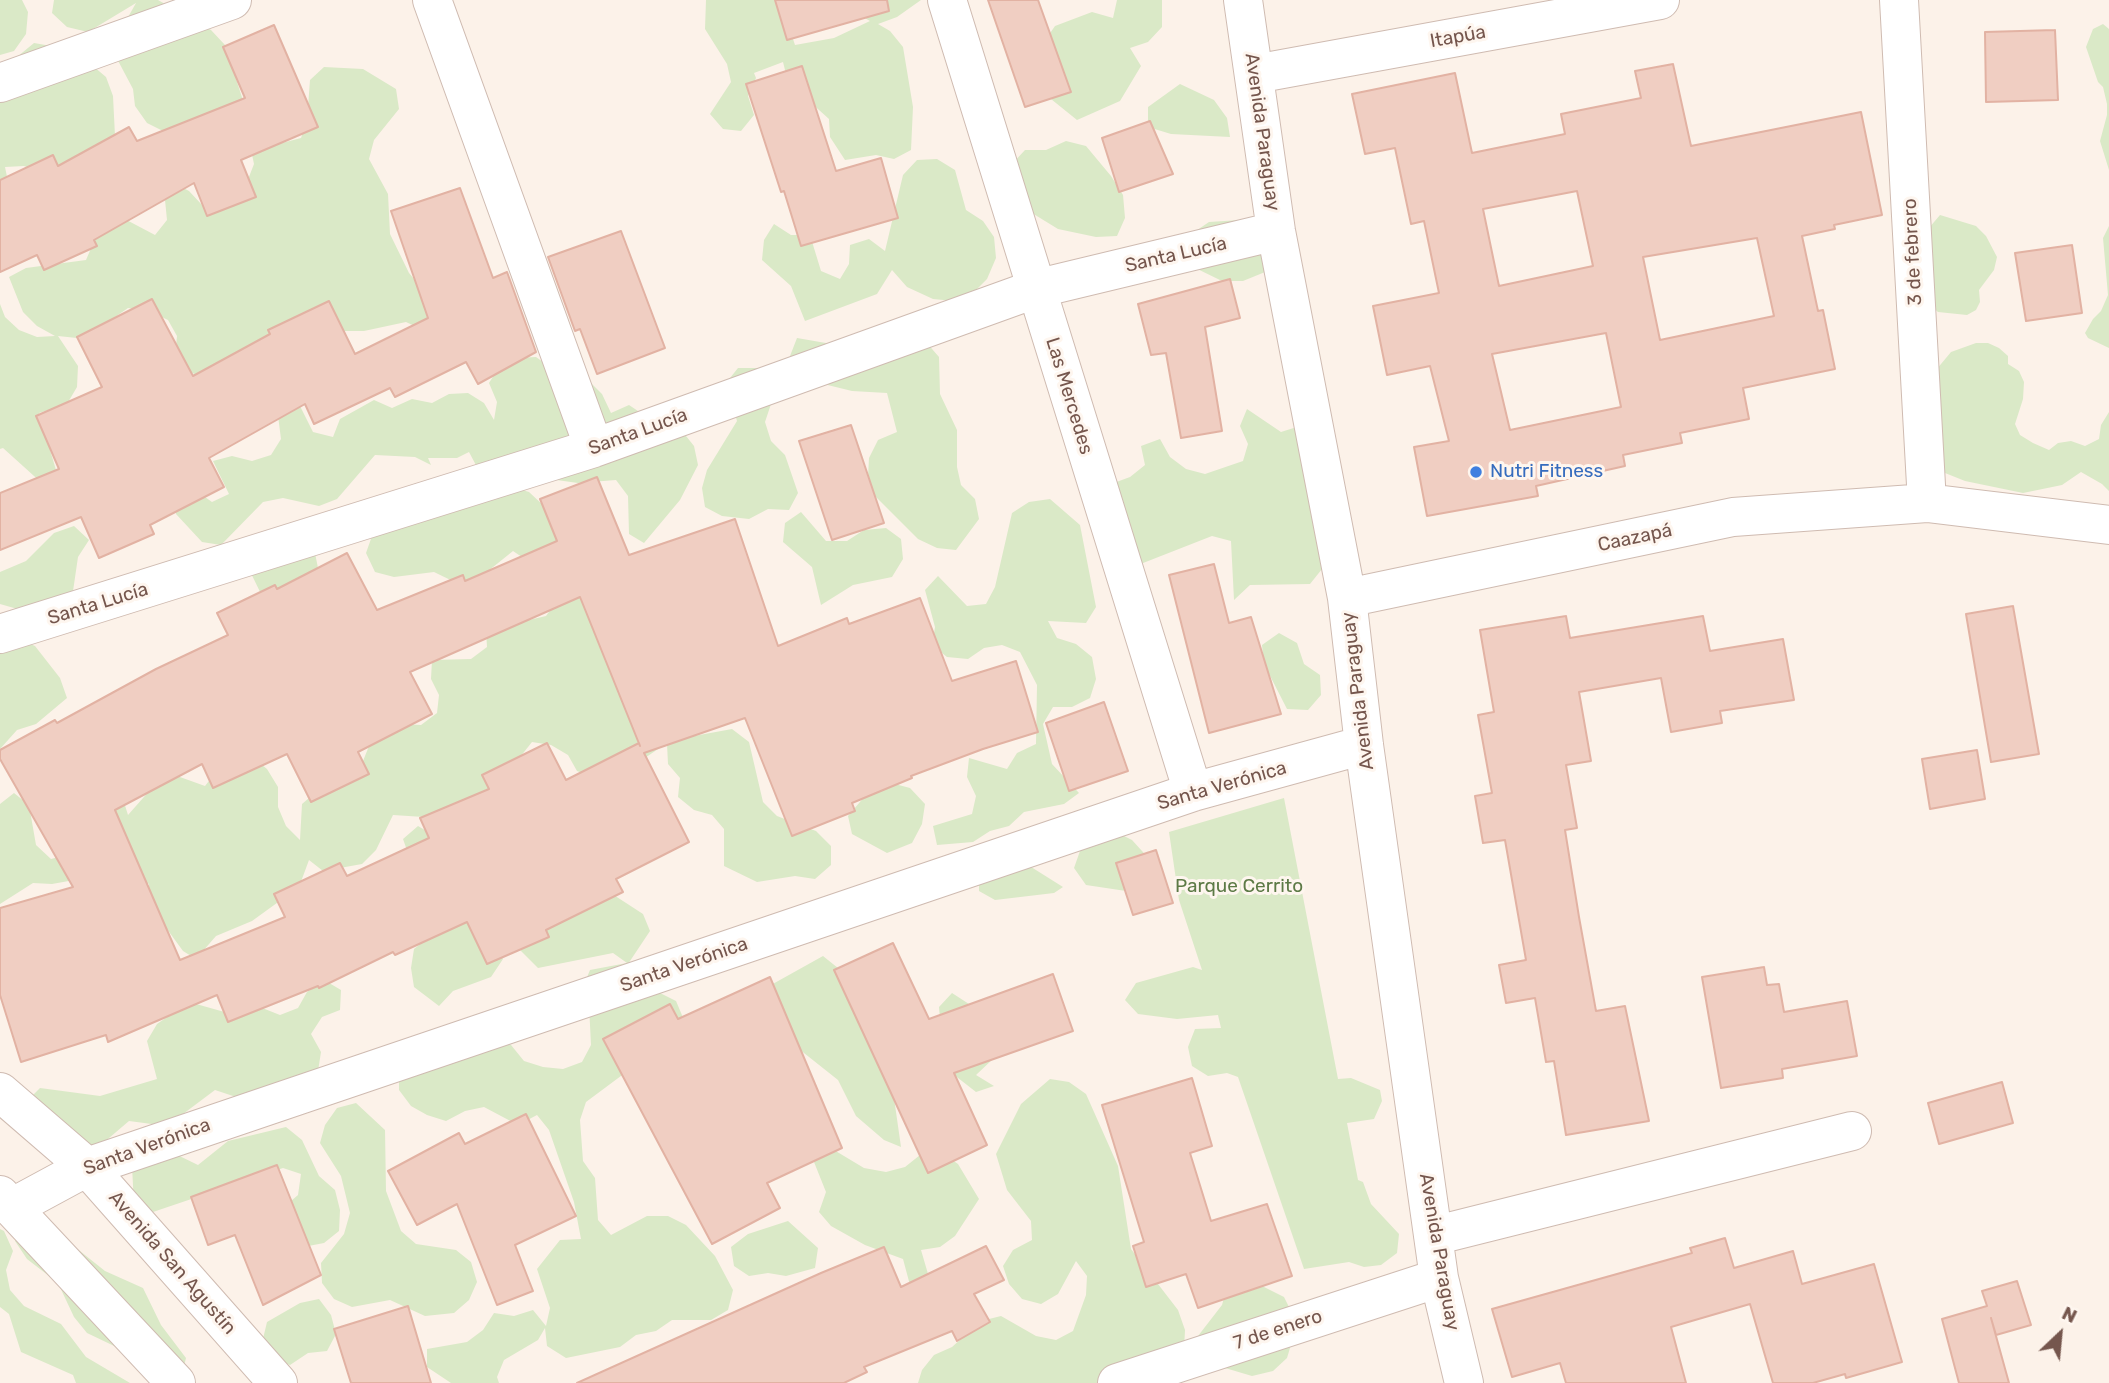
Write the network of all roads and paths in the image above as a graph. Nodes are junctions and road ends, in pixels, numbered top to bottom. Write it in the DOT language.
graph roads {
  1 [pos="232,0"];
  2 [pos="432,0"];
  3 [pos="947,0"];
  4 [pos="1243,0"];
  5 [pos="1660,0"];
  6 [pos="1899,0"];
  7 [pos="1255,74"];
  8 [pos="0,83"];
  9 [pos="1276,231"];
  10 [pos="1035,289"];
  11 [pos="594,449"];
  12 [pos="1927,503"];
  13 [pos="2109,525"];
  14 [pos="1346,598"];
  15 [pos="0,634"];
  16 [pos="1364,746"];
  17 [pos="1192,792"];
  18 [pos="0,1092"];
  19 [pos="1852,1131"];
  20 [pos="87,1167"];
  21 [pos="6,1201"];
  22 [pos="1433,1236"];
  23 [pos="1439,1278"];
  24 [pos="176,1383"];
  25 [pos="278,1383"];
  26 [pos="1117,1383"];
  27 [pos="1464,1383"];
  1 -- 8 [label="street"];
  2 -- 11 [label="street"];
  3 -- 10 [label="street, Las Mercedes"];
  4 -- 7 [label="street, Avenida Paraguay"];
  5 -- 7 [label="street, Itapúa"];
  6 -- 12 [label="street, 3 de febrero"];
  7 -- 9 [label="street, Avenida Paraguay"];
  9 -- 10 [label="street, Santa Lucía"];
  9 -- 14 [label="street, Avenida Paraguay"];
  10 -- 11 [label="street, Santa Lucía"];
  10 -- 17 [label="street, Las Mercedes"];
  11 -- 15 [label="street, Santa Lucía"];
  12 -- 13 [label="street, Caazapá"];
  12 -- 14 [label="street, Caazapá"];
  14 -- 16 [label="street, Avenida Paraguay"];
  16 -- 17 [label="street, Santa Verónica"];
  16 -- 22 [label="street, Avenida Paraguay"];
  17 -- 20 [label="street, Santa Verónica"];
  18 -- 20 [label="street, Avenida San Agustín"];
  19 -- 22 [label="street"];
  20 -- 21 [label="street, Santa Verónica"];
  20 -- 25 [label="street, Avenida San Agustín"];
  21 -- 24 [label="street"];
  22 -- 23 [label="street, Avenida Paraguay"];
  23 -- 26 [label="street, 7 de enero"];
  23 -- 27 [label="street, Avenida Paraguay"];
}
